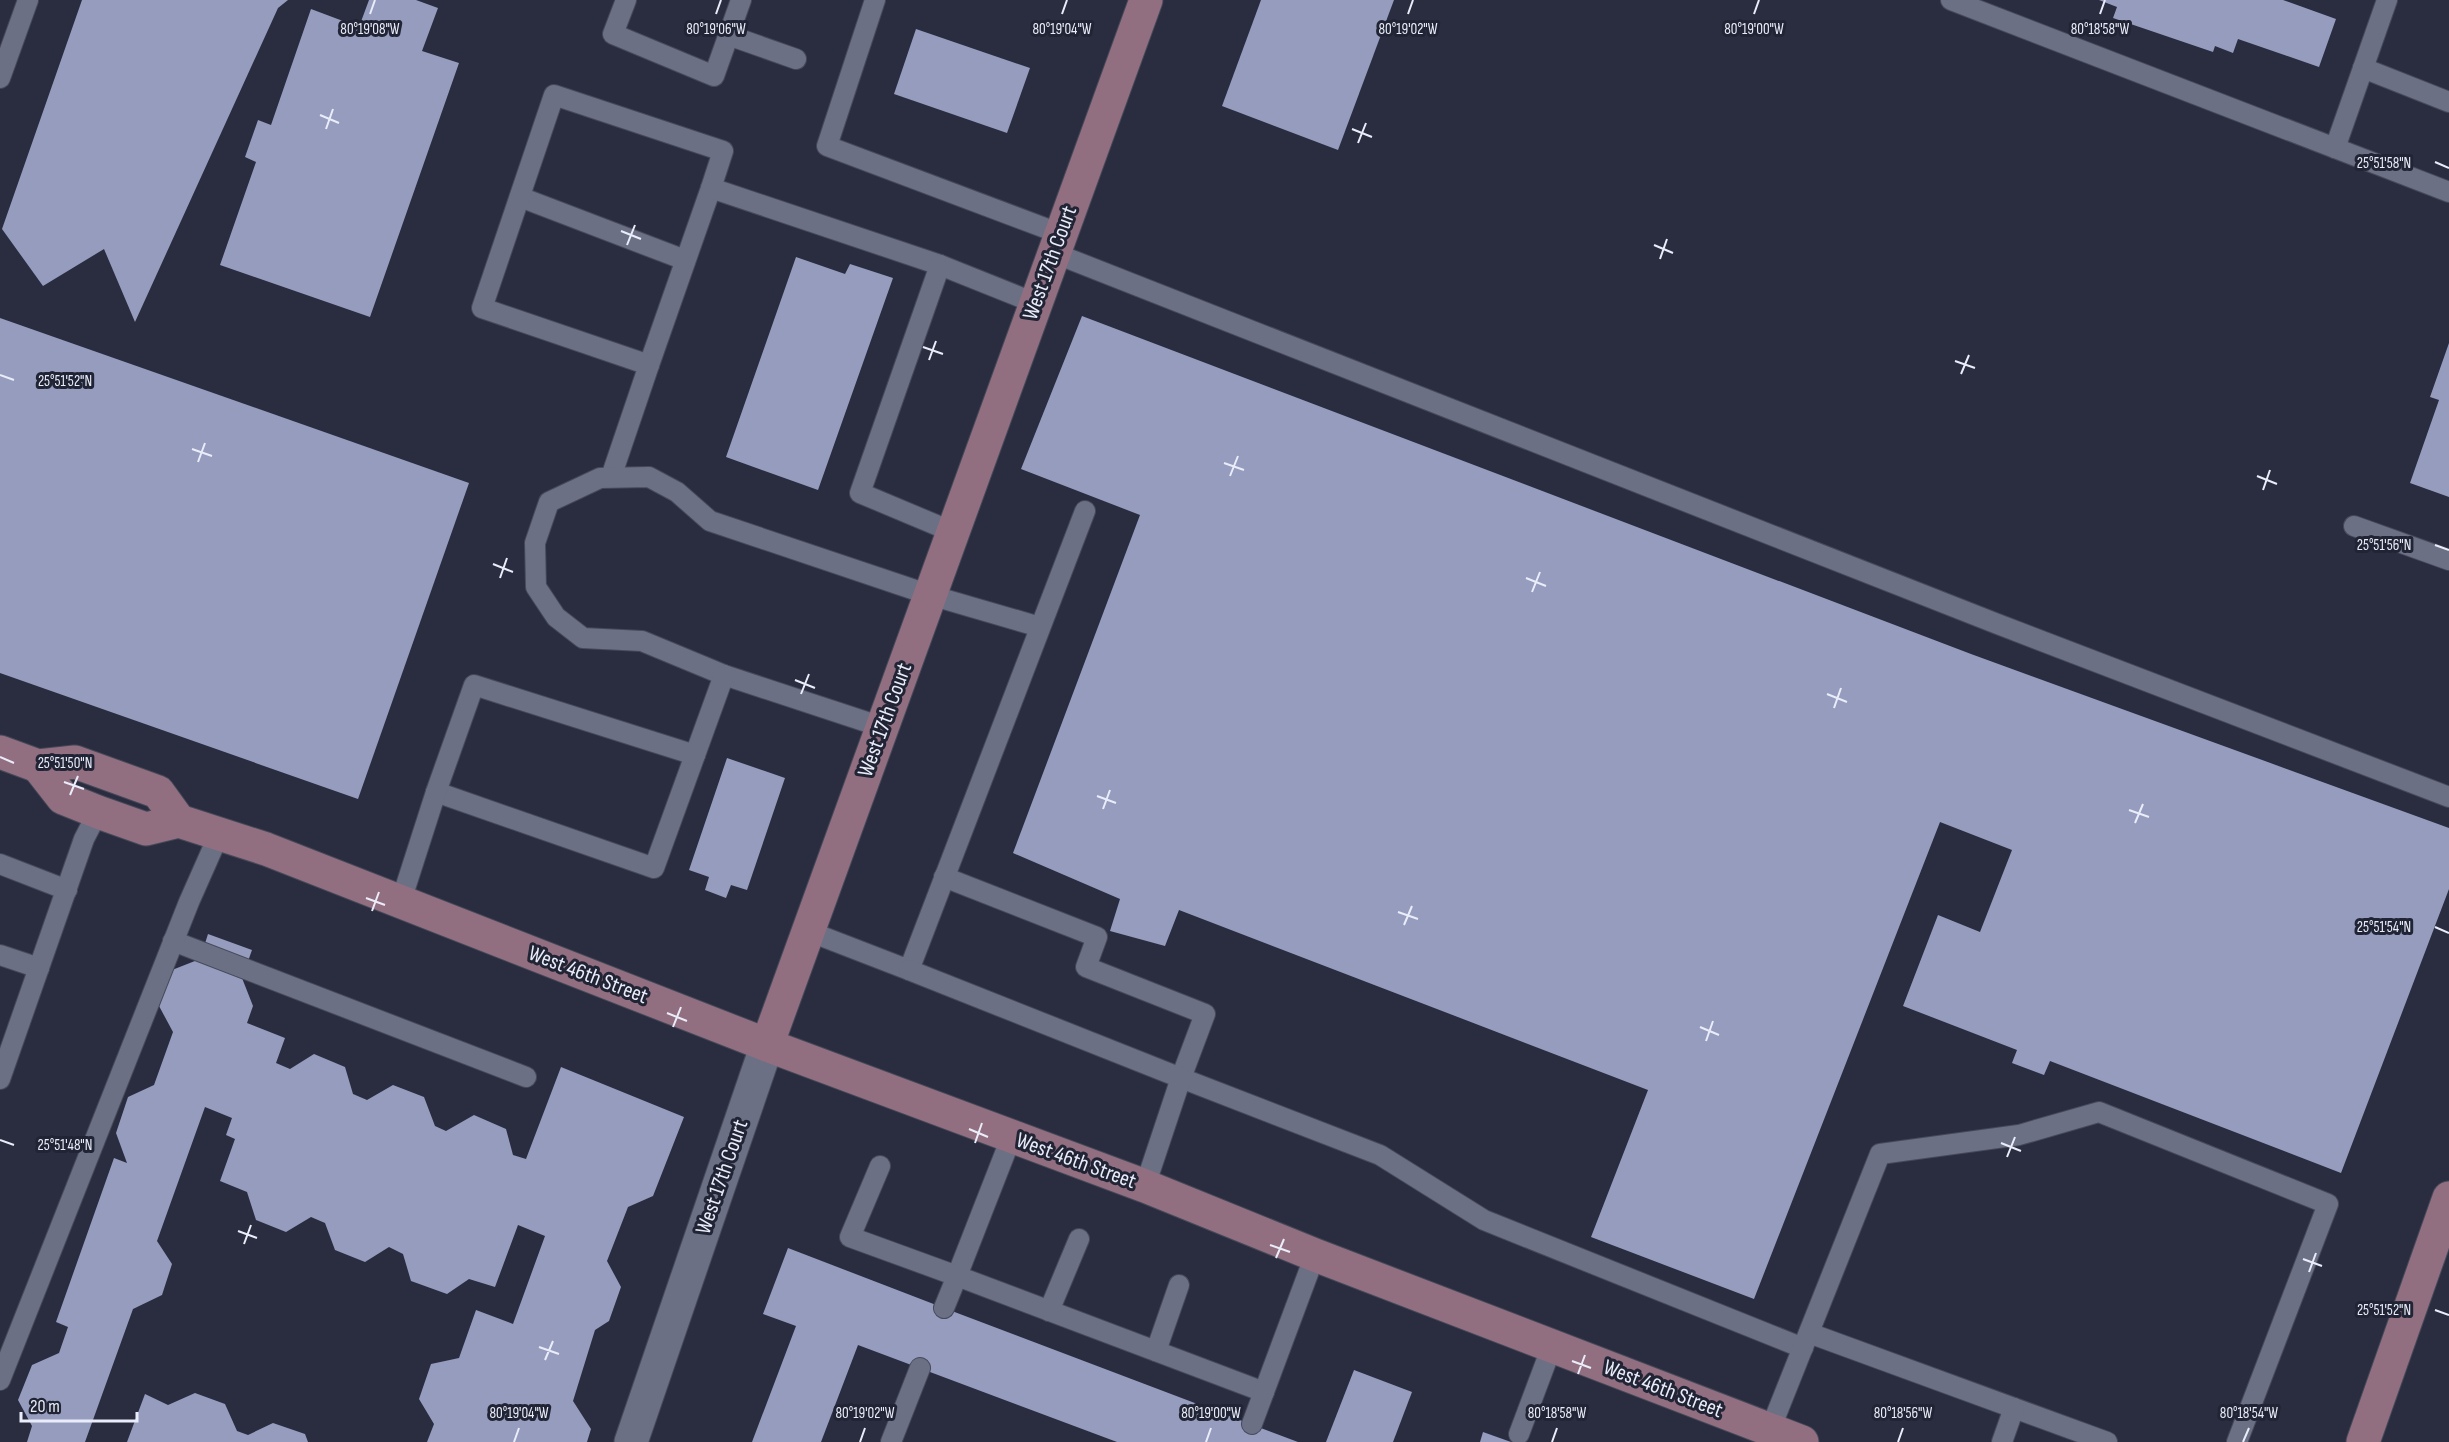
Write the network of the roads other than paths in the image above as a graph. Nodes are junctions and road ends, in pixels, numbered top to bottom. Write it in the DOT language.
graph roads {
  1 [pos="28,0"];
  2 [pos="626,0"];
  3 [pos="741,0"];
  4 [pos="875,0"];
  5 [pos="1146,0"];
  6 [pos="1951,0"];
  7 [pos="2387,0"];
  8 [pos="2000,9"];
  9 [pos="729,35"];
  10 [pos="796,59"];
  11 [pos="2363,68"];
  12 [pos="0,78"];
  13 [pos="2449,102"];
  14 [pos="2335,148"];
  15 [pos="711,188"];
  16 [pos="2449,192"];
  17 [pos="520,197"];
  18 [pos="1057,244"];
  19 [pos="685,260"];
  20 [pos="940,265"];
  21 [pos="1035,303"];
  22 [pos="649,365"];
  23 [pos="610,477"];
  24 [pos="1085,511"];
  25 [pos="2354,526"];
  26 [pos="953,532"];
  27 [pos="2449,560"];
  28 [pos="930,595"];
  29 [pos="1040,627"];
  30 [pos="724,675"];
  31 [pos="882,728"];
  32 [pos="0,752"];
  33 [pos="695,755"];
  34 [pos="38,766"];
  35 [pos="436,792"];
  36 [pos="2449,796"];
  37 [pos="98,812"];
  38 [pos="179,821"];
  39 [pos="220,832"];
  40 [pos="0,864"];
  41 [pos="944,877"];
  42 [pos="67,890"];
  43 [pos="401,902"];
  44 [pos="808,930"];
  45 [pos="173,941"];
  46 [pos="0,955"];
  47 [pos="39,968"];
  48 [pos="909,970"];
  49 [pos="767,1045"];
  50 [pos="526,1077"];
  51 [pos="1181,1078"];
  52 [pos="0,1079"];
  53 [pos="1011,1138"];
  54 [pos="880,1166"];
  55 [pos="1145,1186"];
  56 [pos="2449,1198"];
  57 [pos="1079,1239"];
  58 [pos="1315,1255"];
  59 [pos="957,1276"];
  60 [pos="1179,1285"];
  61 [pos="944,1308"];
  62 [pos="1049,1311"];
  63 [pos="1806,1340"];
  64 [pos="1552,1346"];
  65 [pos="1156,1351"];
  66 [pos="920,1368"];
  67 [pos="0,1380"];
  68 [pos="1264,1392"];
  69 [pos="2014,1408"];
  70 [pos="1252,1424"];
  71 [pos="1770,1430"];
  72 [pos="1519,1434"];
  73 [pos="632,1442"];
  74 [pos="891,1442"];
  75 [pos="1802,1442"];
  76 [pos="2002,1442"];
  77 [pos="2107,1442"];
  78 [pos="2237,1442"];
  79 [pos="2363,1442"];
  1 -- 12 [label="lane"];
  2 -- 9 [label="lane"];
  3 -- 9 [label="lane"];
  4 -- 18 [label="lane"];
  5 -- 18 [label="street, West 17th Court"];
  6 -- 8 [label="lane"];
  7 -- 11 [label="lane"];
  8 -- 14 [label="lane"];
  9 -- 10 [label="lane"];
  11 -- 13 [label="lane"];
  11 -- 14 [label="lane"];
  14 -- 16 [label="lane"];
  15 -- 17 [label="lane"];
  15 -- 19 [label="lane"];
  15 -- 20 [label="lane"];
  17 -- 19 [label="lane"];
  17 -- 22 [label="lane"];
  18 -- 21 [label="street, West 17th Court"];
  18 -- 36 [label="lane"];
  19 -- 22 [label="lane"];
  20 -- 21 [label="lane"];
  20 -- 26 [label="lane"];
  21 -- 26 [label="street, West 17th Court"];
  22 -- 23 [label="lane"];
  23 -- 28 [label="lane"];
  23 -- 30 [label="lane"];
  24 -- 29 [label="lane"];
  25 -- 27 [label="lane"];
  26 -- 28 [label="street, West 17th Court"];
  28 -- 29 [label="lane"];
  28 -- 31 [label="street, West 17th Court"];
  29 -- 41 [label="lane"];
  30 -- 31 [label="lane"];
  30 -- 33 [label="lane"];
  31 -- 44 [label="street, West 17th Court"];
  32 -- 34 [label="street"];
  33 -- 35 [label="lane"];
  33 -- 35 [label="lane"];
  34 -- 37 [label="street, West 46th Street"];
  34 -- 38 [label="street"];
  35 -- 43 [label="lane"];
  37 -- 38 [label="street, West 46th Street"];
  37 -- 42 [label="lane"];
  38 -- 39 [label="street, West 46th Street"];
  39 -- 43 [label="street, West 46th Street"];
  39 -- 45 [label="lane"];
  40 -- 42 [label="lane"];
  41 -- 48 [label="lane"];
  41 -- 51 [label="lane"];
  42 -- 47 [label="lane"];
  43 -- 49 [label="street, West 46th Street"];
  44 -- 48 [label="lane"];
  44 -- 49 [label="street, West 17th Court"];
  45 -- 50 [label="lane"];
  45 -- 67 [label="lane"];
  46 -- 47 [label="lane"];
  47 -- 52 [label="lane"];
  48 -- 51 [label="lane"];
  49 -- 53 [label="street, West 46th Street"];
  49 -- 73 [label="street, West 17th Court"];
  51 -- 55 [label="lane"];
  51 -- 63 [label="lane"];
  53 -- 55 [label="street, West 46th Street"];
  53 -- 59 [label="lane"];
  54 -- 59 [label="lane"];
  55 -- 58 [label="street, West 46th Street"];
  56 -- 79 [label="street"];
  57 -- 62 [label="lane"];
  58 -- 64 [label="street, West 46th Street"];
  58 -- 68 [label="lane"];
  59 -- 61 [label="lane"];
  59 -- 62 [label="lane"];
  60 -- 65 [label="lane"];
  62 -- 65 [label="lane"];
  63 -- 69 [label="lane"];
  63 -- 71 [label="lane"];
  63 -- 78 [label="lane"];
  64 -- 71 [label="street, West 46th Street"];
  64 -- 72 [label="lane"];
  65 -- 68 [label="lane"];
  66 -- 74 [label="lane"];
  68 -- 70 [label="lane"];
  69 -- 76 [label="lane"];
  69 -- 77 [label="lane"];
  71 -- 75 [label="street, West 46th Street"];
}
